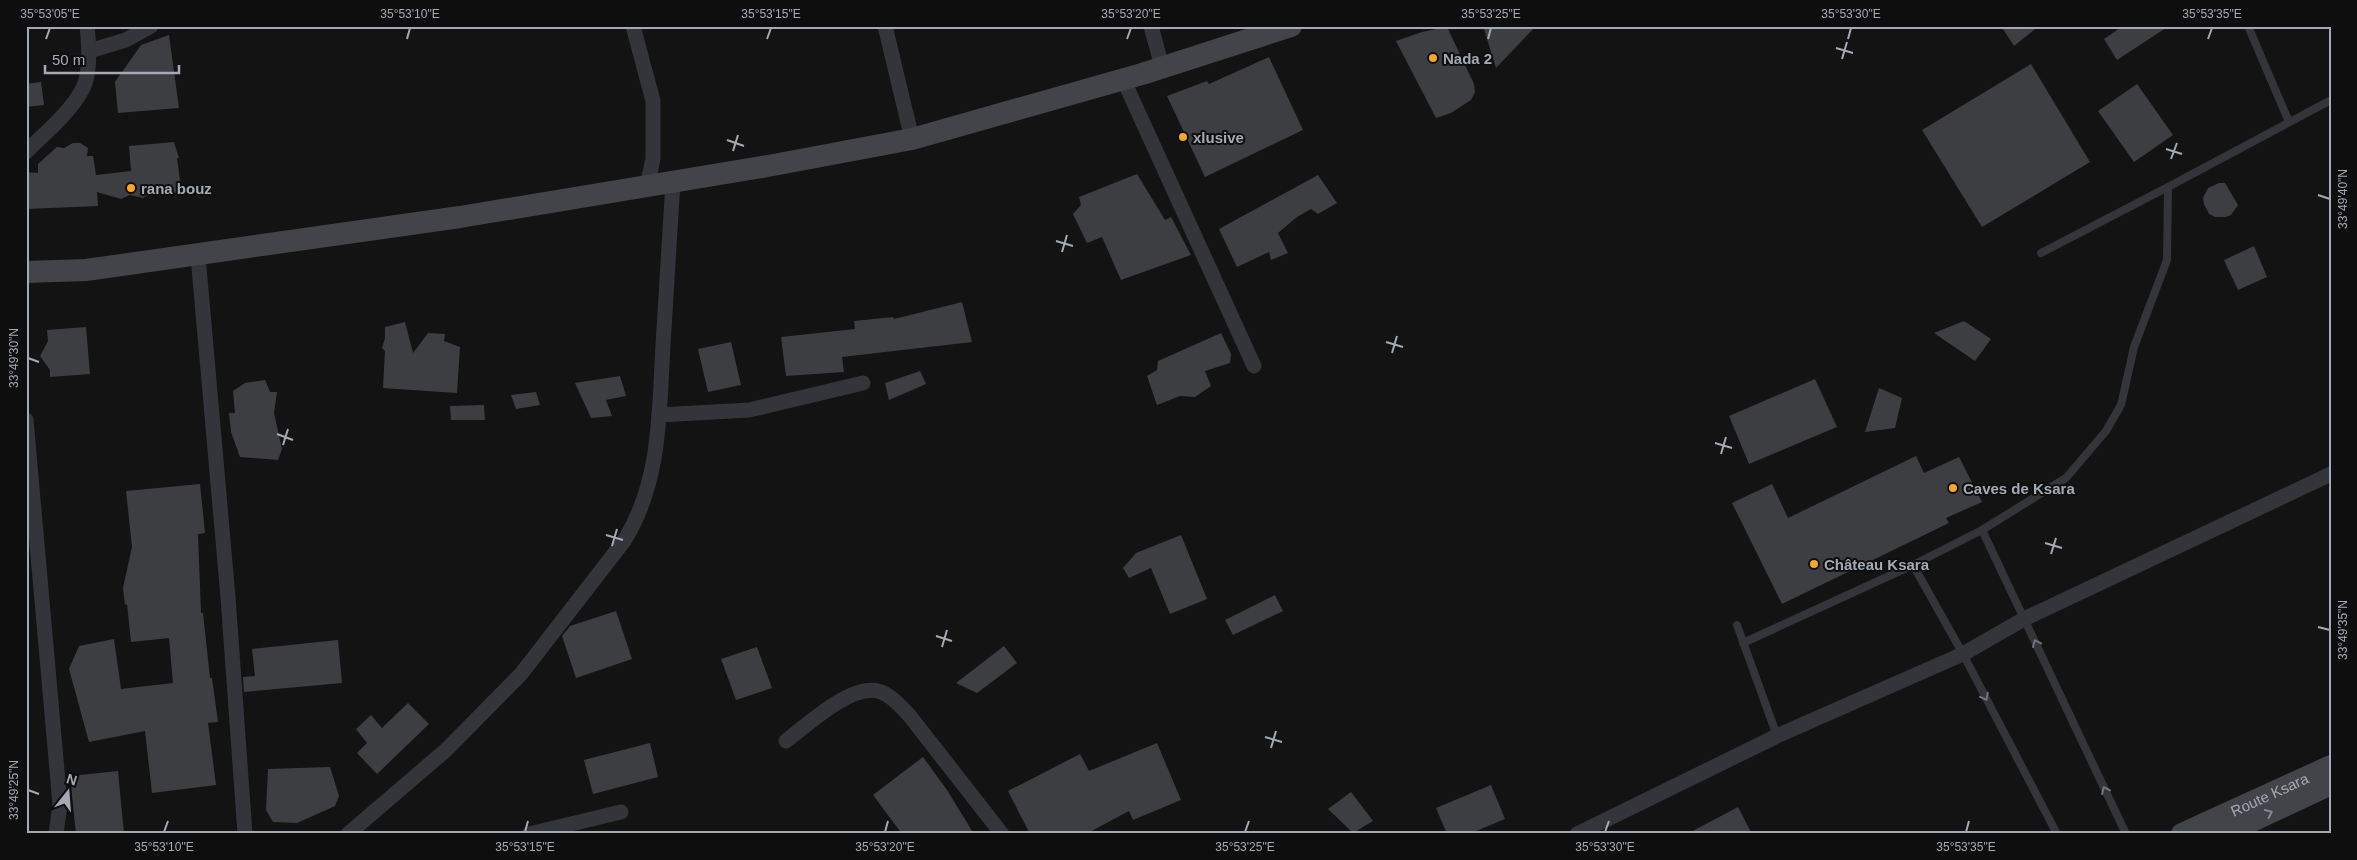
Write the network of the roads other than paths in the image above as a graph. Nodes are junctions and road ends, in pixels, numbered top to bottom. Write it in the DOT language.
graph roads {
  1 [pos="87,26"];
  2 [pos="151,26"];
  3 [pos="633,26"];
  4 [pos="885,26"];
  5 [pos="1151,26"];
  6 [pos="1290,26"];
  7 [pos="2248,26"];
  8 [pos="90,51"];
  9 [pos="1162,67"];
  10 [pos="1123,80"];
  11 [pos="2331,100"];
  12 [pos="2289,122"];
  13 [pos="912,139"];
  14 [pos="26,152"];
  15 [pos="673,181"];
  16 [pos="646,186"];
  17 [pos="2168,187"];
  18 [pos="2041,253"];
  19 [pos="198,256"];
  20 [pos="26,272"];
  21 [pos="1254,366"];
  22 [pos="863,383"];
  23 [pos="660,415"];
  24 [pos="26,420"];
  25 [pos="2331,474"];
  26 [pos="1982,530"];
  27 [pos="1913,565"];
  28 [pos="2024,619"];
  29 [pos="1737,625"];
  30 [pos="1744,643"];
  31 [pos="1963,654"];
  32 [pos="1778,736"];
  33 [pos="786,741"];
  34 [pos="2331,766"];
  35 [pos="2331,784"];
  36 [pos="621,812"];
  37 [pos="56,834"];
  38 [pos="245,834"];
  39 [pos="348,834"];
  40 [pos="529,834"];
  41 [pos="1002,834"];
  42 [pos="1577,834"];
  43 [pos="2057,834"];
  44 [pos="2126,834"];
  45 [pos="2182,834"];
  46 [pos="2224,834"];
  1 -- 8 [label="street"];
  2 -- 8 [label="street"];
  3 -- 16 [label="street"];
  4 -- 13 [label="street"];
  5 -- 9 [label="street"];
  6 -- 9 [label="street"];
  7 -- 12 [label="lane"];
  8 -- 14 [label="street"];
  9 -- 10 [label="street"];
  10 -- 13 [label="street"];
  10 -- 21 [label="street"];
  11 -- 12 [label="lane"];
  12 -- 17 [label="lane"];
  13 -- 15 [label="street"];
  15 -- 16 [label="street"];
  15 -- 23 [label="street"];
  16 -- 19 [label="street"];
  17 -- 18 [label="lane"];
  17 -- 26 [label="lane"];
  19 -- 20 [label="street"];
  19 -- 38 [label="street"];
  22 -- 23 [label="street"];
  23 -- 39 [label="street"];
  24 -- 37 [label="street"];
  25 -- 28 [label="street"];
  26 -- 27 [label="lane"];
  26 -- 28 [label="lane"];
  27 -- 30 [label="lane"];
  27 -- 31 [label="lane"];
  28 -- 31 [label="street"];
  44 -- 28 [label="lane, one-way"];
  29 -- 30 [label="lane"];
  30 -- 32 [label="lane"];
  31 -- 32 [label="street"];
  31 -- 43 [label="lane, one-way"];
  32 -- 42 [label="street"];
  33 -- 41 [label="street"];
  34 -- 45 [label="street, Route Ksara"];
  46 -- 35 [label="street, Route Ksara, one-way"];
  36 -- 40 [label="street"];
}
